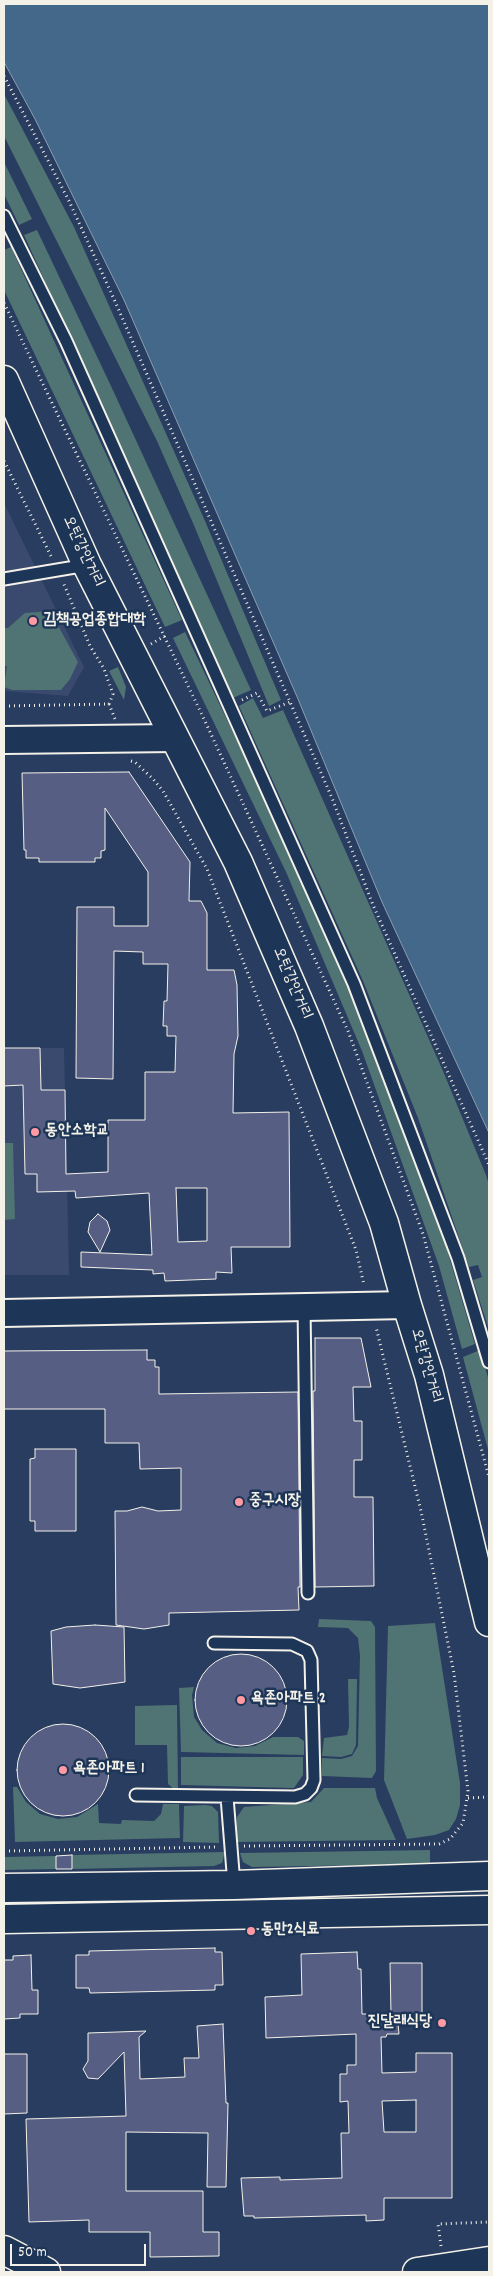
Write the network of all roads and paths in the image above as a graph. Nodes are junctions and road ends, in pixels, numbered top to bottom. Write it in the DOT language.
graph roads {
  1 [pos="4,76"];
  2 [pos="4,216"];
  3 [pos="4,380"];
  4 [pos="4,462"];
  5 [pos="87,565"];
  6 [pos="58,570"];
  7 [pos="4,579"];
  8 [pos="290,702"];
  9 [pos="4,706"];
  10 [pos="228,706"];
  11 [pos="175,738"];
  12 [pos="4,740"];
  13 [pos="489,1165"];
  14 [pos="407,1305"];
  15 [pos="304,1307"];
  16 [pos="4,1313"];
  17 [pos="489,1362"];
  18 [pos="308,1593"];
  19 [pos="489,1622"];
  20 [pos="214,1643"];
  21 [pos="136,1795"];
  22 [pos="227,1797"];
  23 [pos="489,1797"];
  24 [pos="468,1798"];
  25 [pos="489,1876"];
  26 [pos="234,1885"];
  27 [pos="4,1888"];
  28 [pos="489,1910"];
  29 [pos="4,1919"];
  30 [pos="489,2222"];
  31 [pos="4,2250"];
  32 [pos="447,2259"];
  33 [pos="489,2261"];
  34 [pos="46,2272"];
  35 [pos="417,2272"];
  1 -- 8 [label="path"];
  2 -- 10 [label="lane"];
  3 -- 5 [label="main road, 오탄강안거리"];
  4 -- 6 [label="path"];
  5 -- 6 [label="lane"];
  5 -- 11 [label="main road, 오탄강안거리"];
  6 -- 7 [label="lane"];
  6 -- 9 [label="path"];
  8 -- 10 [label="path"];
  8 -- 13 [label="path"];
  10 -- 17 [label="lane"];
  11 -- 12 [label="street"];
  11 -- 14 [label="main road, 오탄강안거리"];
  14 -- 15 [label="street"];
  14 -- 19 [label="main road, 오탄강안거리"];
  15 -- 16 [label="street"];
  15 -- 18 [label="lane"];
  20 -- 22 [label="lane"];
  21 -- 22 [label="lane"];
  22 -- 26 [label="lane"];
  23 -- 24 [label="path"];
  25 -- 26 [label="main road"];
  26 -- 27 [label="main road"];
  28 -- 29 [label="main road"];
  30 -- 32 [label="path"];
  31 -- 34 [label="main road"];
  32 -- 33 [label="main road"];
  32 -- 35 [label="main road"];
}
